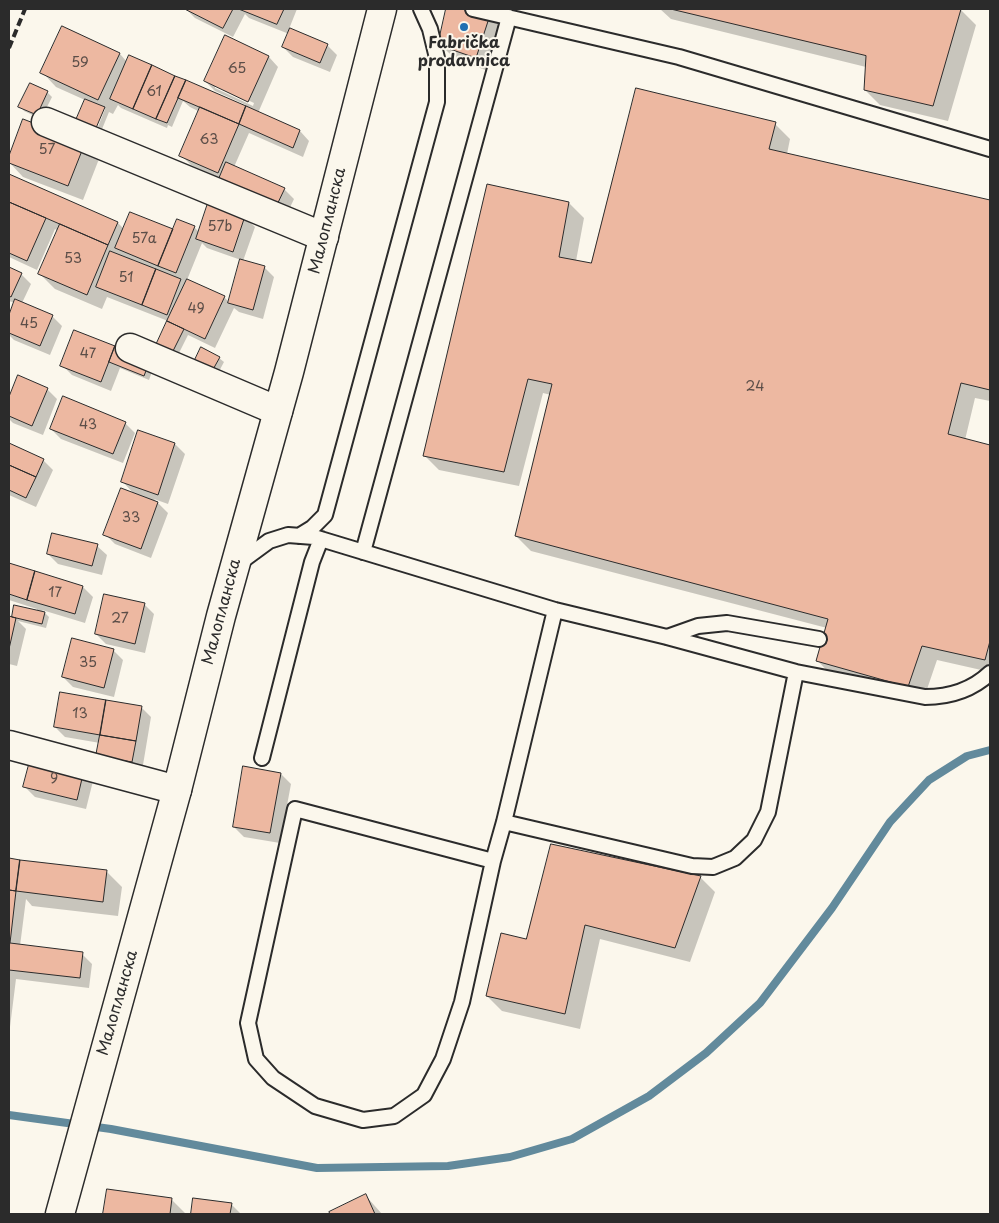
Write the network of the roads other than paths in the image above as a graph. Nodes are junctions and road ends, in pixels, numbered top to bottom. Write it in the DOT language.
graph roads {
  1 [pos="382,9"];
  2 [pos="421,9"];
  3 [pos="473,9"];
  4 [pos="509,18"];
  5 [pos="46,122"];
  6 [pos="990,149"];
  7 [pos="324,237"];
  8 [pos="130,348"];
  9 [pos="278,411"];
  10 [pos="299,536"];
  11 [pos="321,539"];
  12 [pos="363,552"];
  13 [pos="234,566"];
  14 [pos="555,610"];
  15 [pos="667,637"];
  16 [pos="819,639"];
  17 [pos="796,672"];
  18 [pos="990,673"];
  19 [pos="9,746"];
  20 [pos="262,758"];
  21 [pos="176,790"];
  22 [pos="504,822"];
  23 [pos="493,861"];
  24 [pos="60,1214"];
  1 -- 7 [label="main road, Малопланска"];
  2 -- 10 [label="lane"];
  3 -- 4 [label="lane"];
  4 -- 6 [label="lane"];
  4 -- 12 [label="lane"];
  5 -- 7 [label="main road"];
  7 -- 9 [label="main road, Малопланска"];
  8 -- 9 [label="main road"];
  9 -- 13 [label="main road, Малопланска"];
  10 -- 11 [label="lane"];
  10 -- 13 [label="lane"];
  11 -- 12 [label="lane"];
  11 -- 20 [label="lane"];
  12 -- 14 [label="lane"];
  13 -- 21 [label="main road, Малопланска"];
  14 -- 15 [label="lane"];
  14 -- 22 [label="lane"];
  15 -- 16 [label="lane"];
  15 -- 17 [label="lane"];
  17 -- 18 [label="lane"];
  17 -- 22 [label="lane"];
  19 -- 21 [label="main road"];
  21 -- 24 [label="main road, Малопланска"];
  22 -- 23 [label="lane"];
  23 -- 23 [label="lane"];
}
